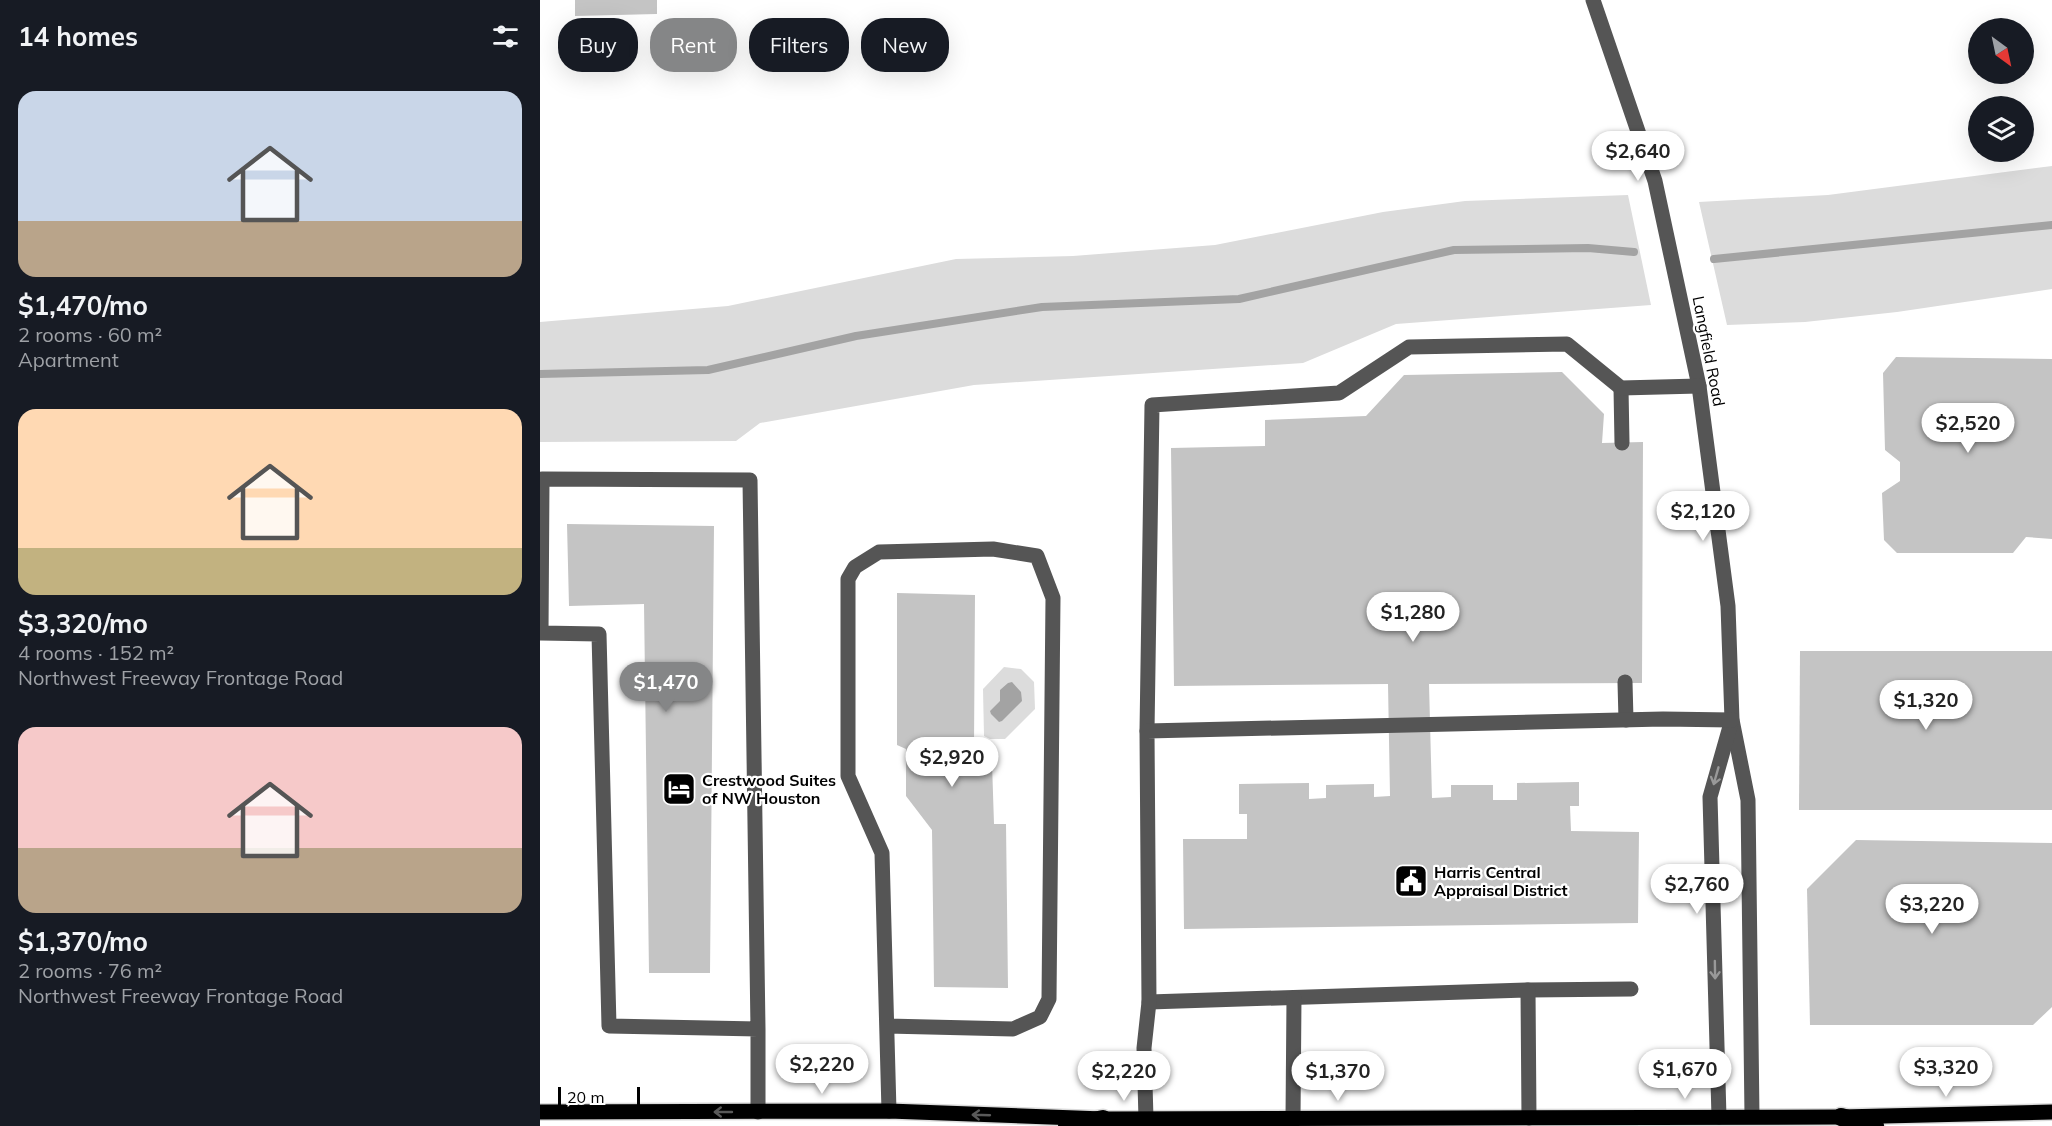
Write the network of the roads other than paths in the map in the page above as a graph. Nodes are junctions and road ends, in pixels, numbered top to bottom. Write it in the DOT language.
graph roads {
  1 [pos="1593,0"];
  2 [pos="1699,386"];
  3 [pos="1621,388"];
  4 [pos="1622,443"];
  5 [pos="1625,682"];
  6 [pos="1626,720"];
  7 [pos="1732,720"];
  8 [pos="1147,731"];
  9 [pos="1631,989"];
  10 [pos="1528,990"];
  11 [pos="1294,998"];
  12 [pos="1149,1002"];
  13 [pos="886,1026"];
  14 [pos="758,1029"];
  15 [pos="889,1111"];
  16 [pos="540,1112"];
  17 [pos="758,1112"];
  18 [pos="2052,1112"];
  19 [pos="1752,1116"];
  20 [pos="1719,1117"];
  21 [pos="1841,1117"];
  22 [pos="1529,1118"];
  23 [pos="1103,1119"];
  24 [pos="1146,1119"];
  25 [pos="1293,1119"];
  26 [pos="1067,1126"];
  27 [pos="1875,1126"];
  1 -- 2 [label="street, Langfield Road"];
  2 -- 3 [label="street"];
  2 -- 7 [label="street, Langfield Road"];
  3 -- 4 [label="street"];
  3 -- 8 [label="street"];
  5 -- 6 [label="street"];
  6 -- 7 [label="street"];
  6 -- 8 [label="street"];
  7 -- 19 [label="street, Langfield Road"];
  7 -- 20 [label="street, Langfield Road, one-way"];
  8 -- 12 [label="street"];
  9 -- 10 [label="street"];
  10 -- 11 [label="street"];
  10 -- 22 [label="street"];
  11 -- 12 [label="street"];
  11 -- 25 [label="street"];
  12 -- 24 [label="street"];
  13 -- 13 [label="street"];
  13 -- 15 [label="street"];
  14 -- 14 [label="street"];
  14 -- 17 [label="street"];
  15 -- 17 [label="main road"];
  23 -- 15 [label="main road, one-way"];
  17 -- 16 [label="main road, one-way"];
  18 -- 21 [label="main road"];
  19 -- 20 [label="main road"];
  19 -- 21 [label="main road"];
  20 -- 22 [label="main road"];
  21 -- 27 [label="highway"];
  22 -- 25 [label="main road"];
  23 -- 24 [label="main road"];
  23 -- 26 [label="highway"];
  24 -- 25 [label="main road"];
}
